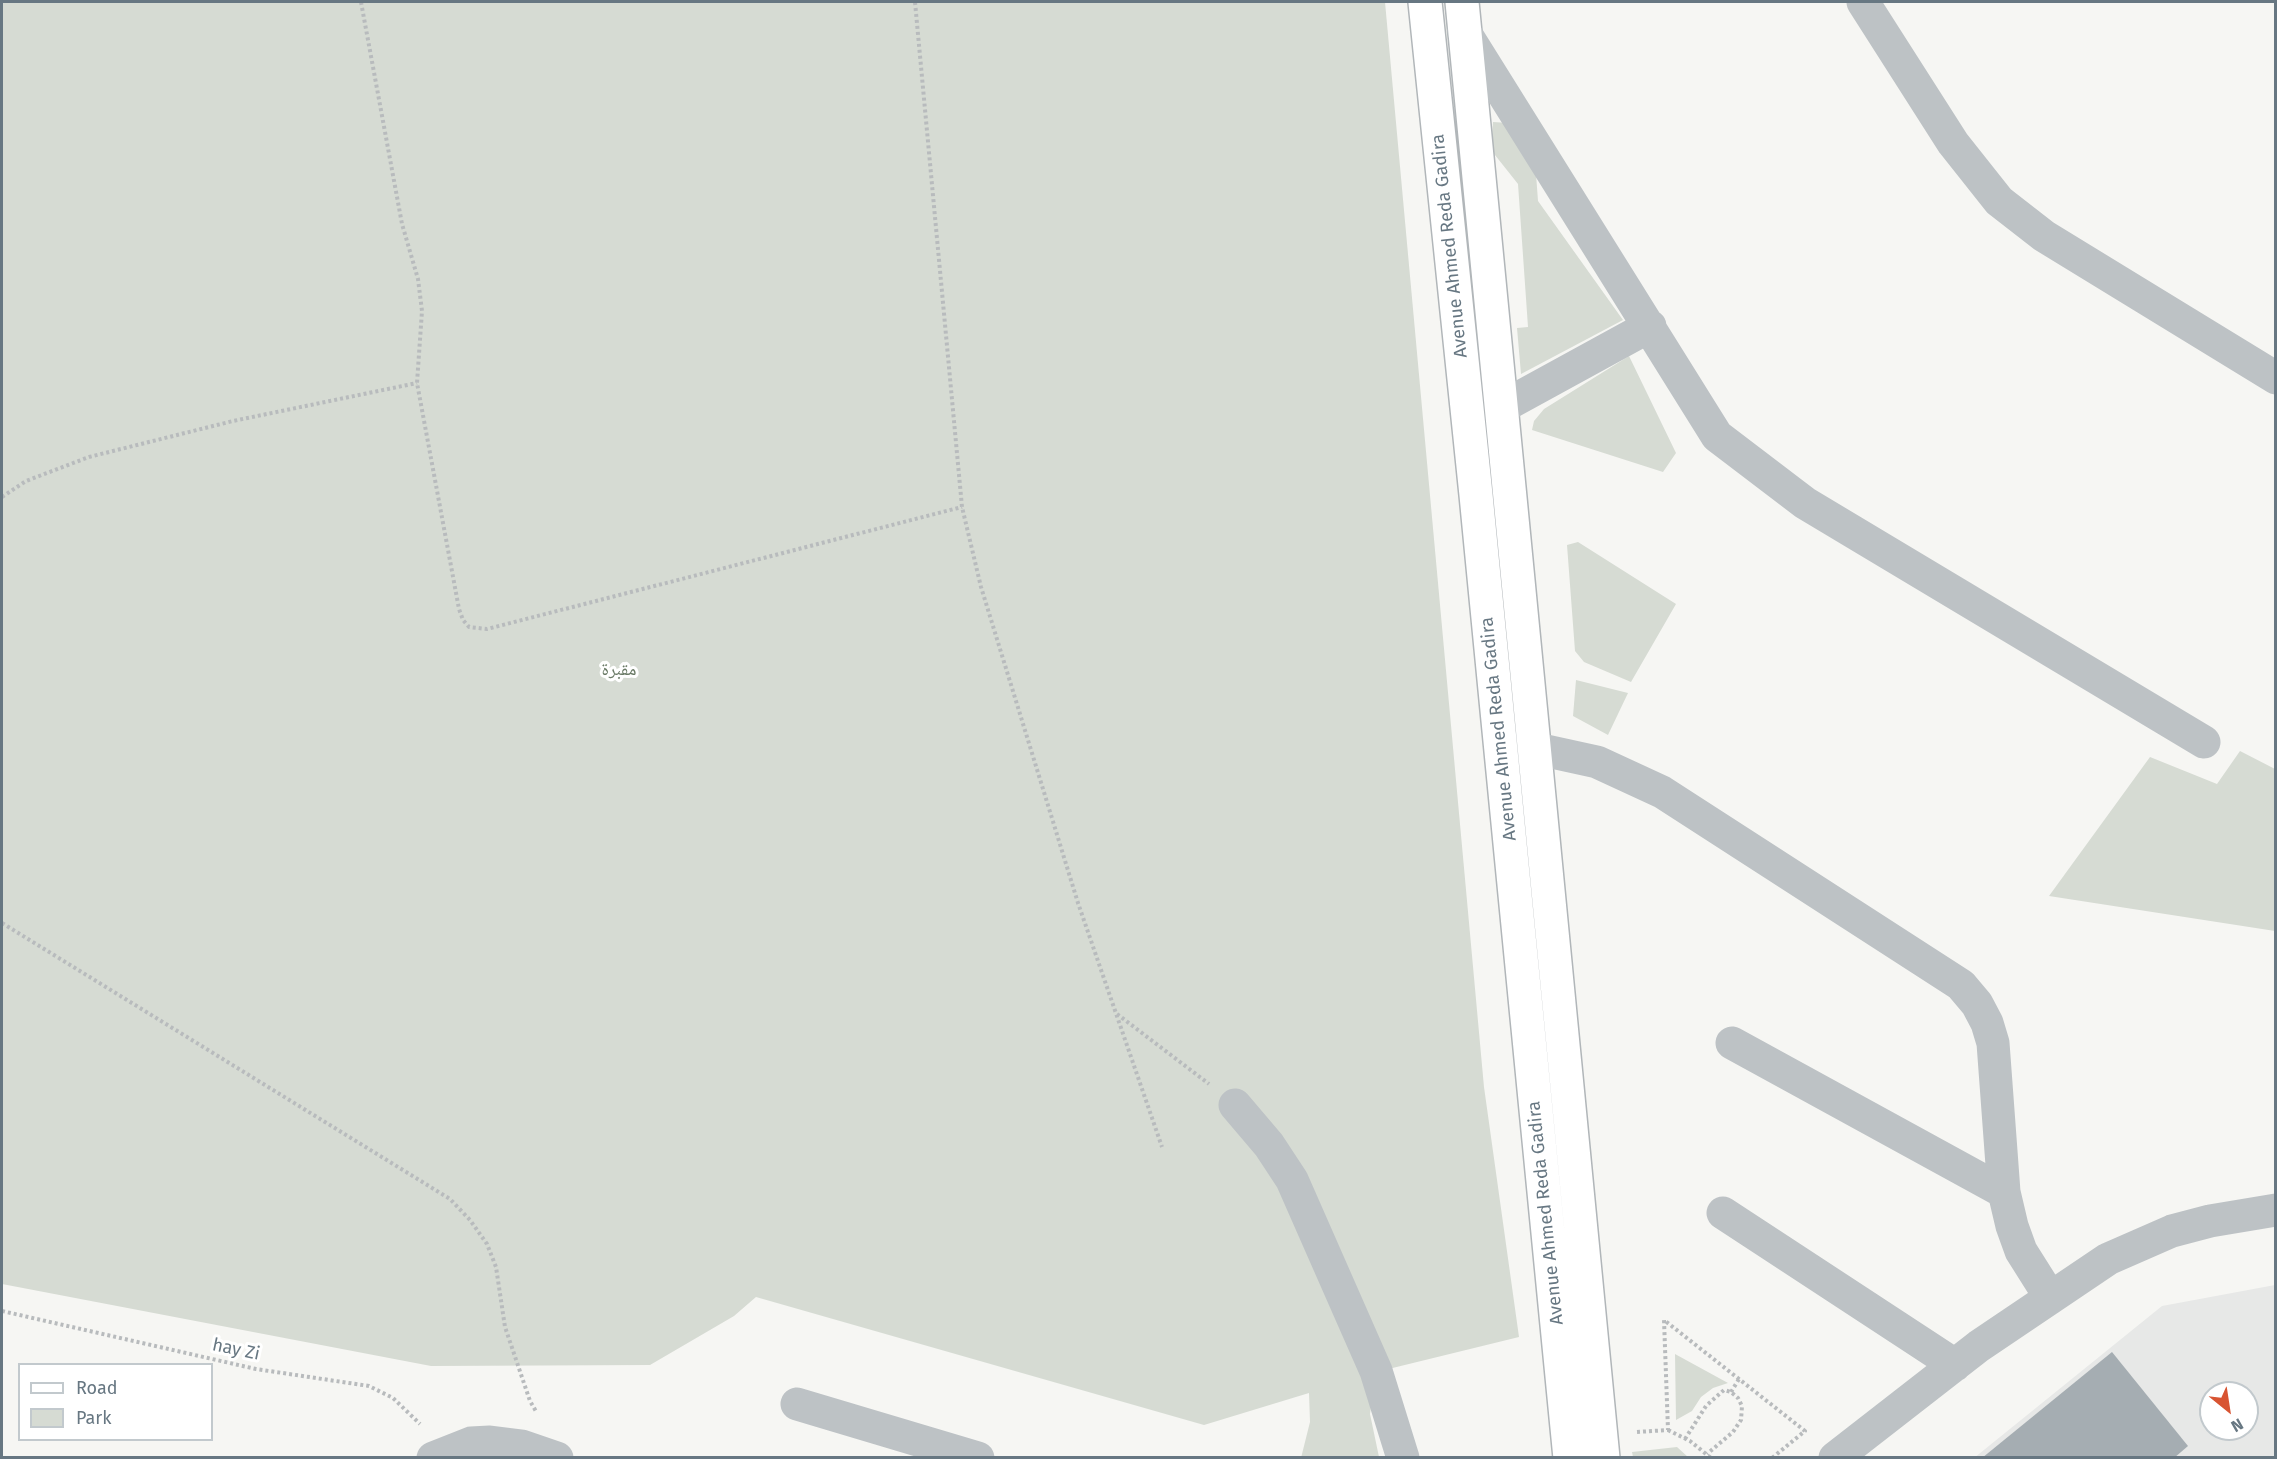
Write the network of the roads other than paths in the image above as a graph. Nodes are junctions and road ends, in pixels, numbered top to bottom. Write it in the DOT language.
graph roads {
  1 [pos="1425,2"];
  2 [pos="1863,2"];
  3 [pos="1463,16"];
  4 [pos="1650,326"];
  5 [pos="2276,378"];
  6 [pos="1502,407"];
  7 [pos="2204,742"];
  8 [pos="1517,749"];
  9 [pos="1732,1043"];
  10 [pos="1236,1105"];
  11 [pos="2004,1192"];
  12 [pos="2276,1210"];
  13 [pos="1723,1213"];
  14 [pos="2050,1297"];
  15 [pos="1955,1365"];
  16 [pos="797,1404"];
  17 [pos="928,1450"];
  18 [pos="437,1455"];
  19 [pos="558,1458"];
  20 [pos="978,1458"];
  21 [pos="1403,1458"];
  22 [pos="1570,1458"];
  23 [pos="1603,1458"];
  24 [pos="1835,1458"];
  1 -- 8 [label="main road, Avenue Ahmed Reda Gadira"];
  2 -- 5 [label="street"];
  3 -- 4 [label="street"];
  3 -- 6 [label="main road, Avenue Ahmed Reda Gadira"];
  4 -- 6 [label="street"];
  4 -- 7 [label="street"];
  6 -- 8 [label="main road, Avenue Ahmed Reda Gadira"];
  8 -- 11 [label="street"];
  8 -- 22 [label="main road, Avenue Ahmed Reda Gadira"];
  8 -- 23 [label="main road, Avenue Ahmed Reda Gadira"];
  9 -- 11 [label="street"];
  10 -- 21 [label="street"];
  11 -- 14 [label="street"];
  12 -- 14 [label="street"];
  13 -- 15 [label="street"];
  14 -- 15 [label="street"];
  15 -- 24 [label="street"];
  16 -- 17 [label="street"];
  17 -- 20 [label="street"];
  18 -- 19 [label="street"];
}
